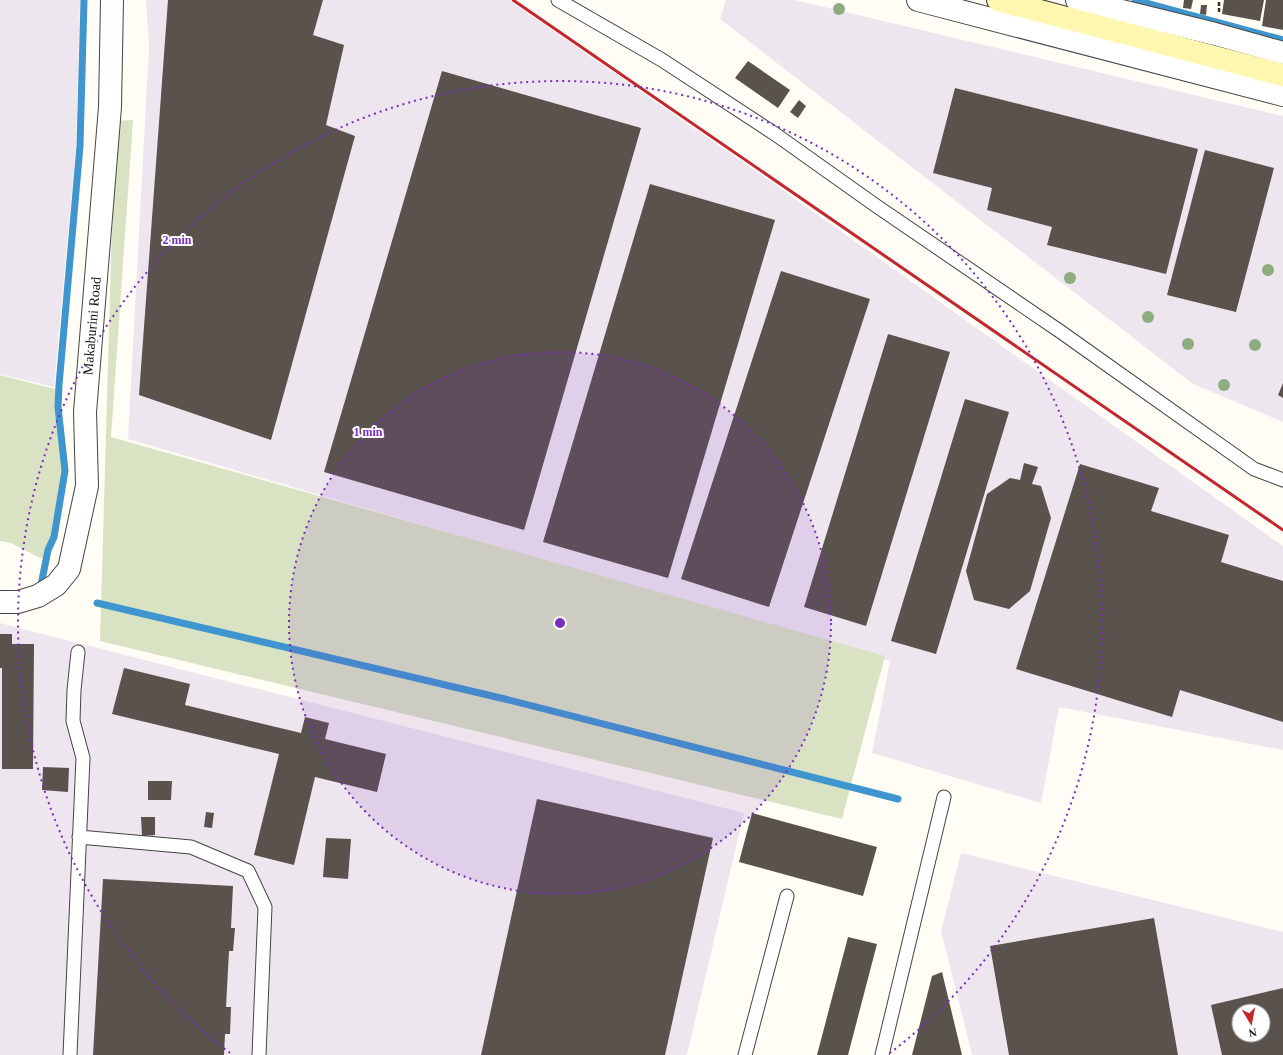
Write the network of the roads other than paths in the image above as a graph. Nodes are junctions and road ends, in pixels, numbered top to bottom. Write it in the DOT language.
graph roads {
  1 [pos="112,0"];
  2 [pos="558,0"];
  3 [pos="918,0"];
  4 [pos="998,0"];
  5 [pos="1077,0"];
  6 [pos="1283,53"];
  7 [pos="1283,75"];
  8 [pos="1283,95"];
  9 [pos="1283,480"];
  10 [pos="0,602"];
  11 [pos="78,652"];
  12 [pos="944,797"];
  13 [pos="79,837"];
  14 [pos="787,896"];
  15 [pos="70,1055"];
  16 [pos="259,1055"];
  17 [pos="745,1055"];
  18 [pos="882,1055"];
  1 -- 10 [label="street, Makaburini Road"];
  2 -- 9 [label="lane"];
  3 -- 8 [label="street"];
  4 -- 7 [label="main road"];
  5 -- 6 [label="street"];
  11 -- 13 [label="lane"];
  12 -- 18 [label="lane"];
  13 -- 15 [label="lane"];
  13 -- 16 [label="lane"];
  14 -- 17 [label="lane"];
}
